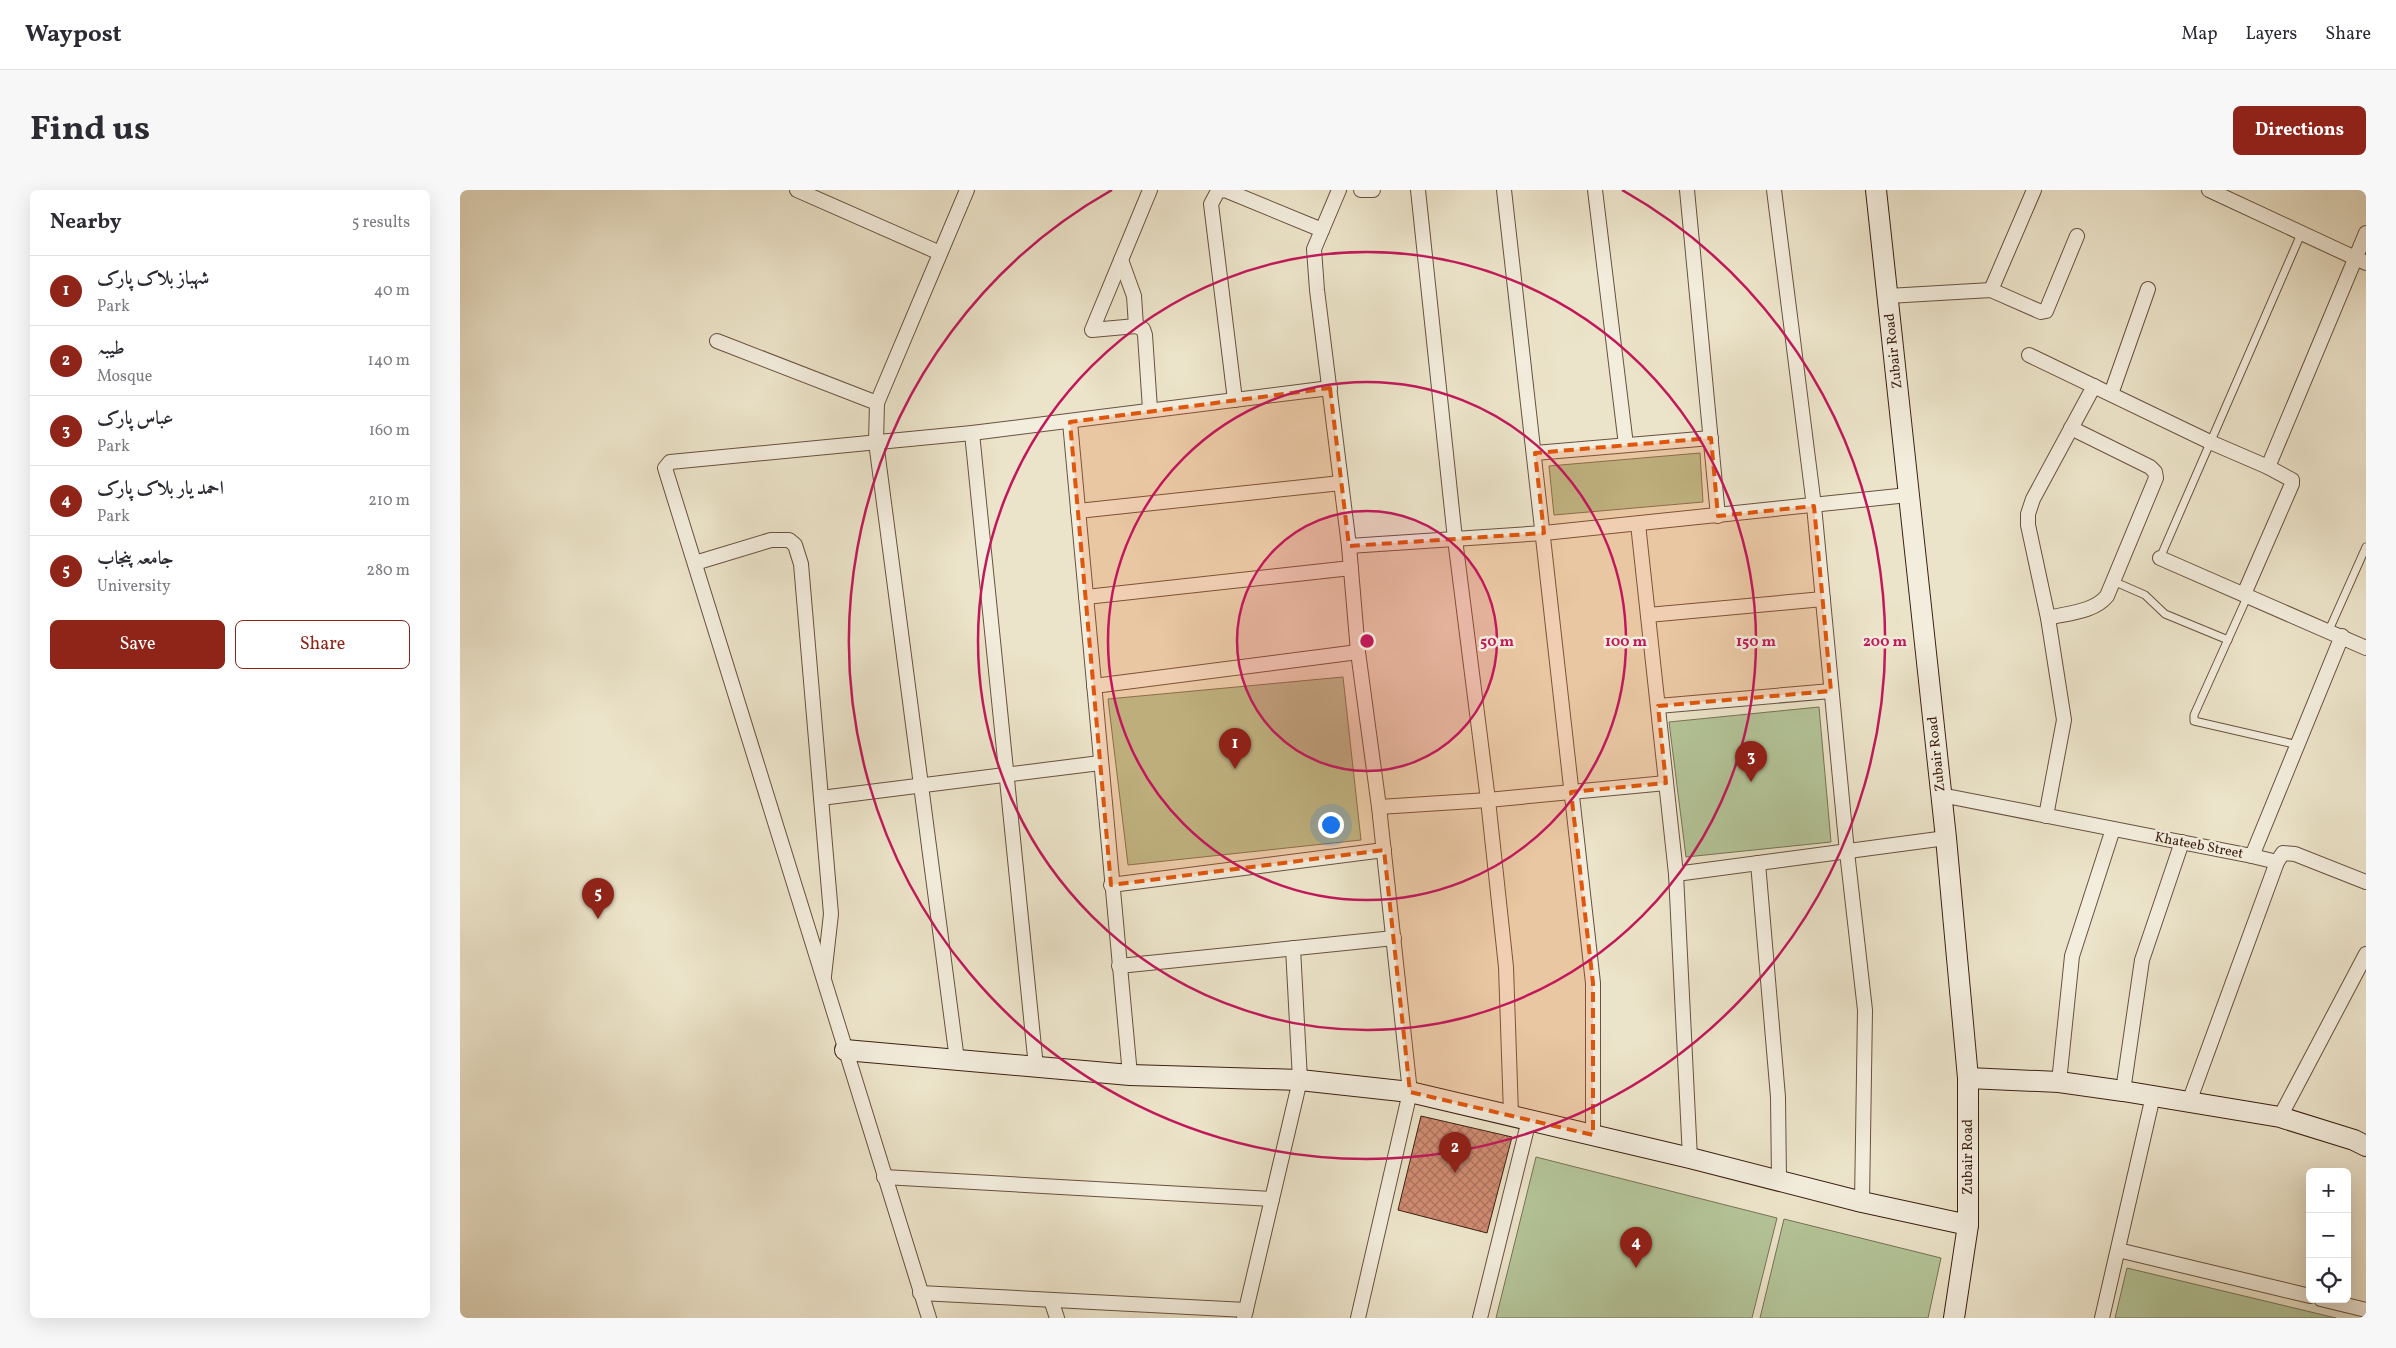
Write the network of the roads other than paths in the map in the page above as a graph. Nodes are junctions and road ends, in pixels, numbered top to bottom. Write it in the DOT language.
graph roads {
  1 [pos="797,190"];
  2 [pos="967,190"];
  3 [pos="1150,190"];
  4 [pos="1339,190"];
  5 [pos="1361,190"];
  6 [pos="1373,190"];
  7 [pos="1418,190"];
  8 [pos="1504,190"];
  9 [pos="1596,190"];
  10 [pos="1686,190"];
  11 [pos="1774,190"];
  12 [pos="1876,190"];
  13 [pos="2034,190"];
  14 [pos="2209,190"];
  15 [pos="1322,230"];
  16 [pos="2366,233"];
  17 [pos="2301,234"];
  18 [pos="2077,236"];
  19 [pos="940,254"];
  20 [pos="1121,260"];
  21 [pos="2361,261"];
  22 [pos="2148,289"];
  23 [pos="1991,290"];
  24 [pos="1888,296"];
  25 [pos="1136,326"];
  26 [pos="717,341"];
  27 [pos="2029,355"];
  28 [pos="2094,386"];
  29 [pos="1330,388"];
  30 [pos="2112,394"];
  31 [pos="1235,400"];
  32 [pos="877,403"];
  33 [pos="1150,410"];
  34 [pos="1070,422"];
  35 [pos="2071,428"];
  36 [pos="972,433"];
  37 [pos="1711,438"];
  38 [pos="876,442"];
  39 [pos="2210,442"];
  40 [pos="1626,445"];
  41 [pos="1535,454"];
  42 [pos="2268,467"];
  43 [pos="1341,483"];
  44 [pos="1908,495"];
  45 [pos="1814,506"];
  46 [pos="1078,511"];
  47 [pos="1718,516"];
  48 [pos="1638,524"];
  49 [pos="1544,533"];
  50 [pos="1455,539"];
  51 [pos="1349,546"];
  52 [pos="2366,547"];
  53 [pos="2160,558"];
  54 [pos="696,563"];
  55 [pos="1351,568"];
  56 [pos="2113,581"];
  57 [pos="2246,595"];
  58 [pos="1086,597"];
  59 [pos="1823,599"];
  60 [pos="1648,615"];
  61 [pos="2048,618"];
  62 [pos="2335,633"];
  63 [pos="2228,640"];
  64 [pos="2366,648"];
  65 [pos="1358,652"];
  66 [pos="1094,686"];
  67 [pos="1831,691"];
  68 [pos="1658,706"];
  69 [pos="2298,744"];
  70 [pos="1100,763"];
  71 [pos="1007,774"];
  72 [pos="1666,783"];
  73 [pos="921,784"];
  74 [pos="1571,792"];
  75 [pos="1941,795"];
  76 [pos="821,798"];
  77 [pos="1488,800"];
  78 [pos="1379,808"];
  79 [pos="2046,816"];
  80 [pos="2113,829"];
  81 [pos="1946,838"];
  82 [pos="2182,842"];
  83 [pos="1384,850"];
  84 [pos="1846,852"];
  85 [pos="2252,856"];
  86 [pos="2277,862"];
  87 [pos="1758,863"];
  88 [pos="1676,874"];
  89 [pos="2366,882"];
  90 [pos="1111,884"];
  91 [pos="1394,938"];
  92 [pos="1293,948"];
  93 [pos="2366,954"];
  94 [pos="1119,966"];
  95 [pos="823,982"];
  96 [pos="845,1050"];
  97 [pos="957,1060"];
  98 [pos="1036,1067"];
  99 [pos="1130,1075"];
  100 [pos="1968,1078"];
  101 [pos="1300,1080"];
  102 [pos="2059,1082"];
  103 [pos="2124,1091"];
  104 [pos="1410,1092"];
  105 [pos="2153,1096"];
  106 [pos="2189,1102"];
  107 [pos="1520,1117"];
  108 [pos="2280,1117"];
  109 [pos="1593,1135"];
  110 [pos="2366,1146"];
  111 [pos="1690,1158"];
  112 [pos="884,1177"];
  113 [pos="1779,1180"];
  114 [pos="1272,1199"];
  115 [pos="1862,1202"];
  116 [pos="1968,1225"];
  117 [pos="2118,1250"];
  118 [pos="920,1293"];
  119 [pos="2306,1295"];
  120 [pos="1051,1300"];
  121 [pos="2338,1303"];
  122 [pos="2366,1310"];
  123 [pos="1245,1314"];
  124 [pos="929,1318"];
  125 [pos="1057,1318"];
  126 [pos="1358,1318"];
  127 [pos="1480,1318"];
  128 [pos="1954,1318"];
  129 [pos="2102,1318"];
  1 -- 19 [label="street"];
  2 -- 19 [label="street"];
  3 -- 20 [label="street"];
  4 -- 15 [label="street"];
  5 -- 6 [label="street"];
  7 -- 50 [label="street"];
  8 -- 41 [label="street"];
  9 -- 40 [label="street"];
  10 -- 37 [label="street"];
  11 -- 45 [label="street"];
  12 -- 24 [label="street, Zubair Road"];
  13 -- 23 [label="street"];
  14 -- 17 [label="street"];
  15 -- 29 [label="street"];
  15 -- 31 [label="street"];
  16 -- 21 [label="street"];
  17 -- 21 [label="street"];
  17 -- 39 [label="lane"];
  18 -- 23 [label="street"];
  19 -- 32 [label="street"];
  20 -- 25 [label="street"];
  20 -- 25 [label="street"];
  21 -- 42 [label="street"];
  22 -- 30 [label="street"];
  23 -- 24 [label="street"];
  24 -- 44 [label="street, Zubair Road"];
  25 -- 33 [label="street"];
  26 -- 32 [label="street"];
  27 -- 28 [label="street"];
  28 -- 30 [label="street"];
  28 -- 35 [label="street"];
  29 -- 31 [label="street"];
  29 -- 43 [label="street"];
  30 -- 39 [label="street"];
  31 -- 33 [label="street"];
  32 -- 38 [label="street"];
  33 -- 34 [label="street"];
  34 -- 36 [label="street"];
  34 -- 46 [label="street"];
  35 -- 56 [label="street"];
  35 -- 61 [label="street"];
  36 -- 38 [label="street"];
  36 -- 71 [label="street"];
  37 -- 40 [label="street"];
  37 -- 47 [label="street"];
  38 -- 54 [label="street"];
  38 -- 73 [label="street"];
  39 -- 42 [label="street"];
  39 -- 53 [label="lane"];
  40 -- 41 [label="street"];
  41 -- 49 [label="street"];
  42 -- 57 [label="street"];
  43 -- 46 [label="street"];
  43 -- 51 [label="street"];
  44 -- 45 [label="street"];
  44 -- 75 [label="street, Zubair Road"];
  45 -- 47 [label="street"];
  45 -- 59 [label="street"];
  46 -- 58 [label="street"];
  47 -- 48 [label="street"];
  48 -- 49 [label="street"];
  48 -- 60 [label="street"];
  49 -- 50 [label="street"];
  49 -- 74 [label="street"];
  50 -- 51 [label="street"];
  50 -- 77 [label="street"];
  51 -- 55 [label="street"];
  52 -- 62 [label="lane"];
  53 -- 57 [label="street"];
  54 -- 76 [label="street"];
  54 -- 95 [label="street"];
  55 -- 58 [label="street"];
  55 -- 65 [label="street"];
  56 -- 61 [label="street"];
  56 -- 63 [label="lane"];
  57 -- 62 [label="street"];
  57 -- 63 [label="lane"];
  58 -- 66 [label="street"];
  59 -- 60 [label="street"];
  59 -- 67 [label="street"];
  60 -- 68 [label="street"];
  61 -- 79 [label="street"];
  62 -- 64 [label="street"];
  62 -- 69 [label="street, Khateeb Street"];
  63 -- 69 [label="lane"];
  65 -- 66 [label="street"];
  65 -- 78 [label="street"];
  66 -- 70 [label="street"];
  67 -- 68 [label="street"];
  67 -- 84 [label="street"];
  68 -- 72 [label="street"];
  69 -- 85 [label="street, Khateeb Street"];
  70 -- 71 [label="street"];
  70 -- 90 [label="street"];
  71 -- 73 [label="street"];
  71 -- 98 [label="street"];
  72 -- 74 [label="street"];
  72 -- 88 [label="street"];
  73 -- 76 [label="street"];
  73 -- 97 [label="street"];
  74 -- 77 [label="street"];
  74 -- 109 [label="street"];
  75 -- 79 [label="street, Khateeb Street"];
  75 -- 81 [label="street, Zubair Road"];
  76 -- 95 [label="street"];
  77 -- 78 [label="street"];
  77 -- 107 [label="street"];
  78 -- 83 [label="street"];
  79 -- 80 [label="street, Khateeb Street"];
  80 -- 82 [label="street, Khateeb Street"];
  80 -- 102 [label="street"];
  81 -- 84 [label="street"];
  81 -- 100 [label="street, Zubair Road"];
  82 -- 85 [label="street, Khateeb Street"];
  82 -- 103 [label="street"];
  83 -- 90 [label="street"];
  83 -- 91 [label="street"];
  84 -- 87 [label="street"];
  84 -- 115 [label="street"];
  85 -- 86 [label="street"];
  86 -- 89 [label="street"];
  86 -- 106 [label="street"];
  87 -- 88 [label="street"];
  87 -- 113 [label="street"];
  88 -- 111 [label="street"];
  90 -- 94 [label="street"];
  91 -- 92 [label="street"];
  91 -- 104 [label="street"];
  92 -- 94 [label="street"];
  92 -- 101 [label="street"];
  93 -- 108 [label="street"];
  94 -- 99 [label="street"];
  95 -- 96 [label="street"];
  96 -- 97 [label="street"];
  96 -- 112 [label="street"];
  97 -- 98 [label="street"];
  98 -- 99 [label="street"];
  99 -- 101 [label="street"];
  100 -- 102 [label="street"];
  100 -- 116 [label="street, Zubair Road"];
  101 -- 104 [label="street"];
  101 -- 114 [label="street"];
  102 -- 103 [label="street"];
  103 -- 105 [label="street"];
  104 -- 107 [label="street"];
  104 -- 126 [label="street"];
  105 -- 106 [label="street"];
  105 -- 117 [label="street"];
  106 -- 108 [label="street"];
  107 -- 109 [label="street"];
  107 -- 127 [label="street"];
  108 -- 110 [label="street"];
  109 -- 111 [label="street"];
  111 -- 113 [label="street"];
  112 -- 114 [label="street"];
  112 -- 118 [label="street"];
  113 -- 115 [label="street"];
  114 -- 123 [label="street"];
  115 -- 116 [label="street"];
  116 -- 128 [label="street, Zubair Road"];
  117 -- 119 [label="street"];
  117 -- 129 [label="street"];
  118 -- 120 [label="street"];
  118 -- 124 [label="street"];
  120 -- 123 [label="street"];
  120 -- 125 [label="street"];
  121 -- 122 [label="street"];
}
